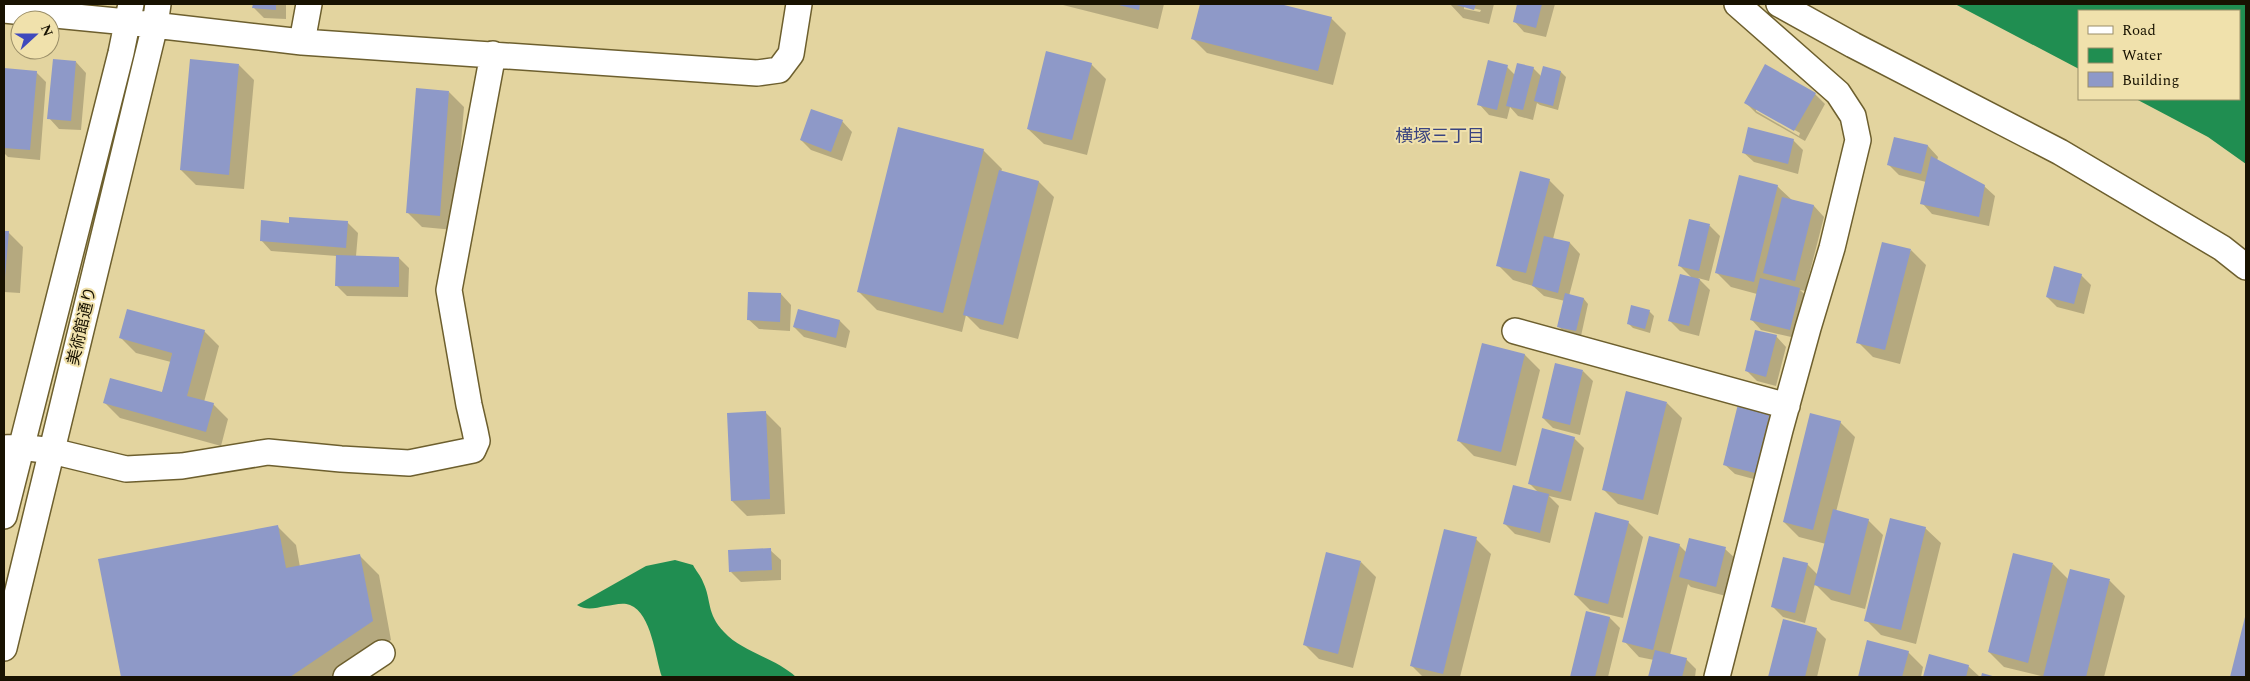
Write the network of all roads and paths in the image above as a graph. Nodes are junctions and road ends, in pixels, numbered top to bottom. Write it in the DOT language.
graph roads {
  1 [pos="309,4"];
  2 [pos="799,4"];
  3 [pos="1737,4"];
  4 [pos="1779,4"];
  5 [pos="4,10"];
  6 [pos="129,13"];
  7 [pos="156,14"];
  8 [pos="302,42"];
  9 [pos="493,54"];
  10 [pos="2246,267"];
  11 [pos="1515,331"];
  12 [pos="1787,406"];
  13 [pos="12,448"];
  14 [pos="52,452"];
  15 [pos="4,516"];
  16 [pos="4,648"];
  17 [pos="382,654"];
  18 [pos="346,677"];
  19 [pos="1717,677"];
  1 -- 8 [label="street"];
  2 -- 9 [label="street"];
  3 -- 12 [label="street"];
  4 -- 10 [label="street"];
  5 -- 6 [label="street"];
  6 -- 7 [label="street"];
  6 -- 13 [label="street, 美術館通り"];
  7 -- 8 [label="street"];
  7 -- 14 [label="street, 美術館通り"];
  8 -- 9 [label="street"];
  9 -- 14 [label="street"];
  11 -- 12 [label="street"];
  12 -- 19 [label="street"];
  13 -- 14 [label="street"];
  13 -- 15 [label="street, 美術館通り"];
  14 -- 16 [label="street, 美術館通り"];
  17 -- 18 [label="street"];
}
